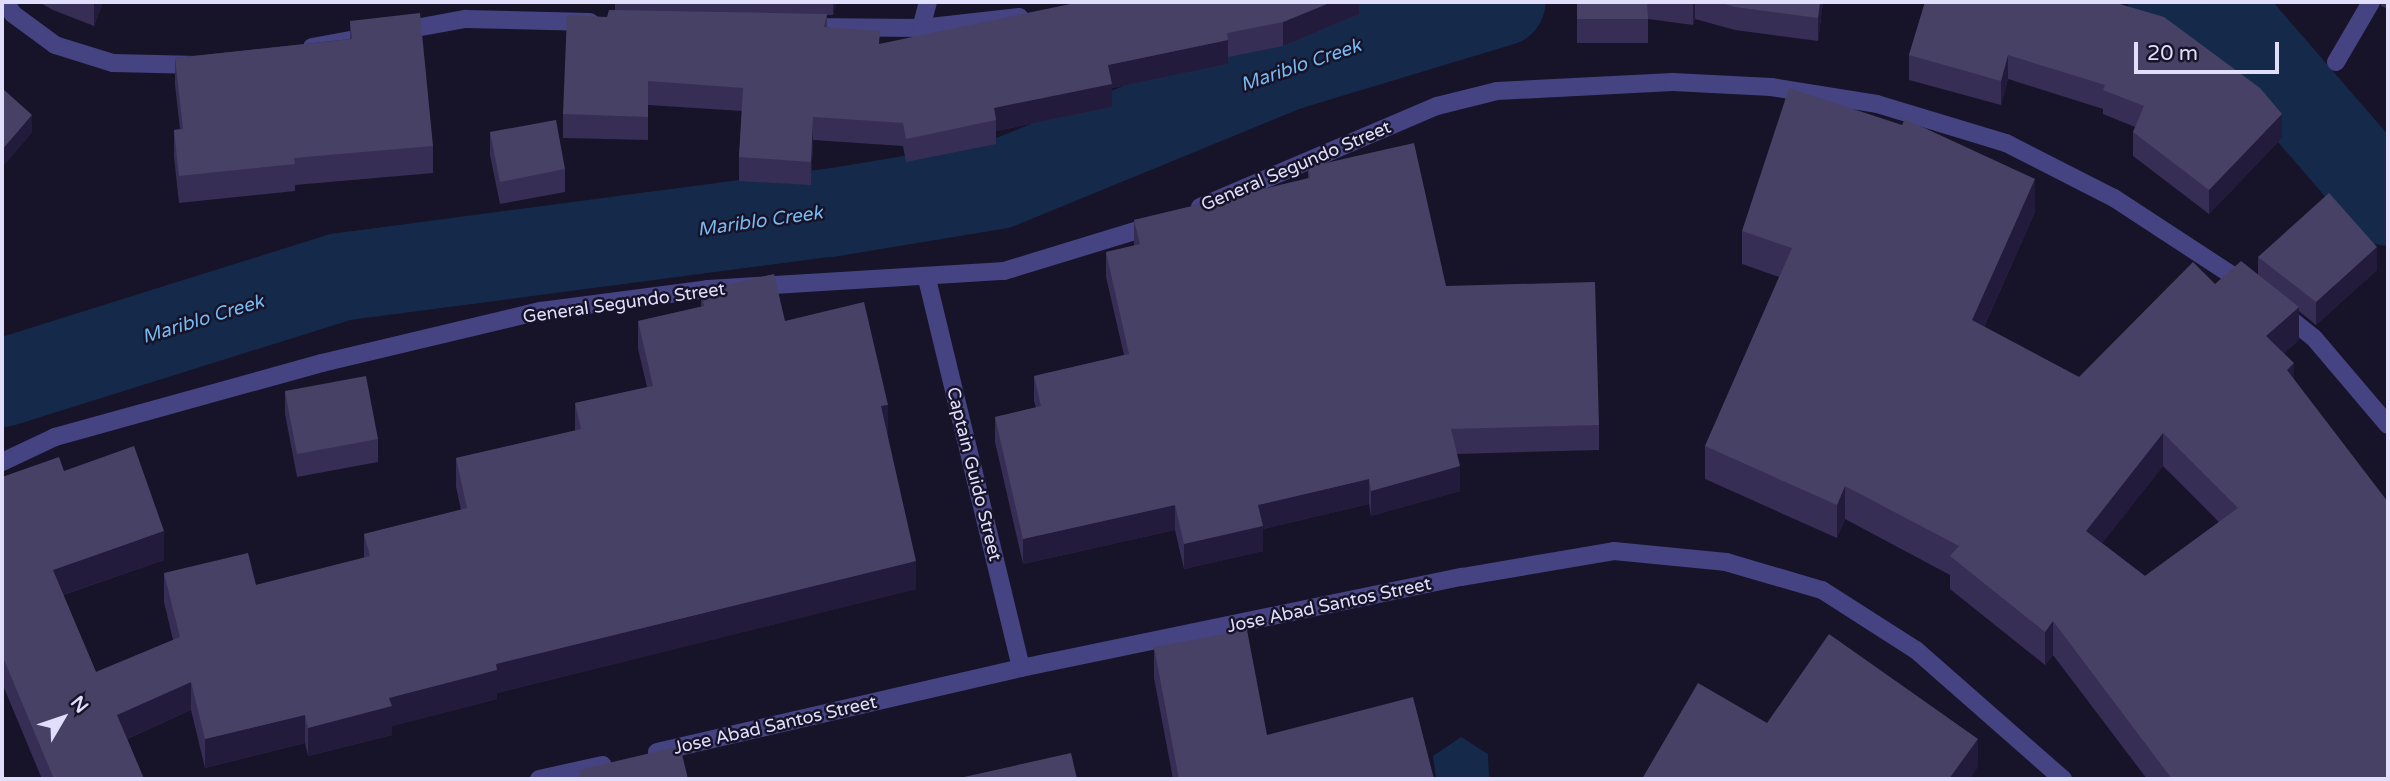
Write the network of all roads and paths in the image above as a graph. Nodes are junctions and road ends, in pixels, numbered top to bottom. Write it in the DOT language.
graph roads {
  1 [pos="5,2"];
  2 [pos="928,2"];
  3 [pos="2371,2"];
  4 [pos="1035,15"];
  5 [pos="604,23"];
  6 [pos="783,27"];
  7 [pos="921,28"];
  8 [pos="290,52"];
  9 [pos="2336,62"];
  10 [pos="214,64"];
  11 [pos="927,279"];
  12 [pos="2388,425"];
  13 [pos="2,462"];
  14 [pos="1021,668"];
  15 [pos="539,779"];
  16 [pos="2063,779"];
  1 -- 10 [label="street"];
  2 -- 7 [label="street"];
  3 -- 9 [label="street"];
  4 -- 7 [label="street"];
  5 -- 8 [label="street"];
  6 -- 7 [label="street"];
  11 -- 12 [label="street, General Segundo Street"];
  11 -- 13 [label="street, General Segundo Street"];
  11 -- 14 [label="street, Captain Guido Street"];
  14 -- 15 [label="street, Jose Abad Santos Street"];
  14 -- 16 [label="street, Jose Abad Santos Street"];
}
